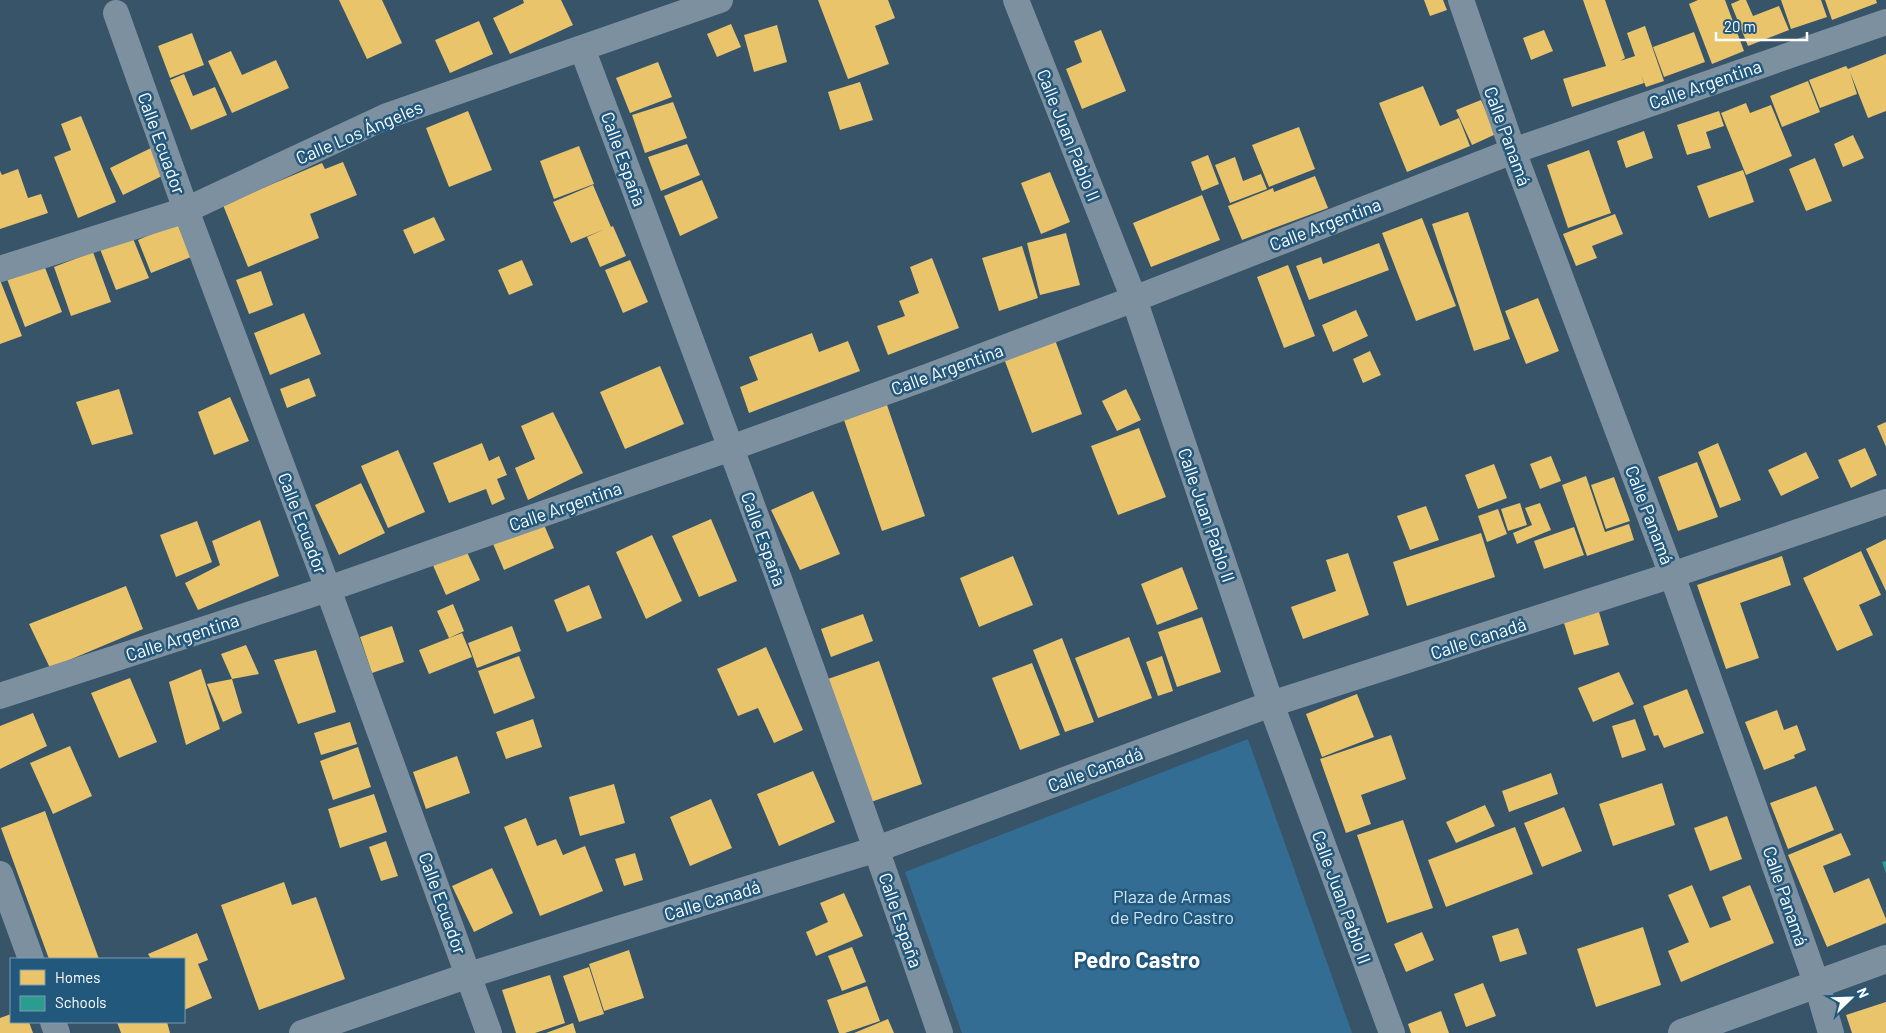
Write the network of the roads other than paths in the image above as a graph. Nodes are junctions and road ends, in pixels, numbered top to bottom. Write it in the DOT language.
graph roads {
  1 [pos="720,0"];
  2 [pos="1016,0"];
  3 [pos="1461,0"];
  4 [pos="116,13"];
  5 [pos="1886,22"];
  6 [pos="582,48"];
  7 [pos="1513,150"];
  8 [pos="186,210"];
  9 [pos="0,270"];
  10 [pos="1134,299"];
  11 [pos="731,448"];
  12 [pos="1886,502"];
  13 [pos="1672,575"];
  14 [pos="328,589"];
  15 [pos="0,696"];
  16 [pos="1271,704"];
  17 [pos="877,849"];
  18 [pos="0,874"];
  19 [pos="31,958"];
  20 [pos="1886,959"];
  21 [pos="469,976"];
  22 [pos="1817,985"];
  23 [pos="302,1033"];
  24 [pos="489,1033"];
  25 [pos="940,1033"];
  26 [pos="1392,1033"];
  27 [pos="1682,1033"];
  28 [pos="1831,1033"];
  1 -- 6 [label="street, Calle Los Ángeles"];
  2 -- 10 [label="street, Calle Juan Pablo II"];
  3 -- 7 [label="street, Calle Panamá"];
  4 -- 8 [label="street, Calle Ecuador"];
  5 -- 7 [label="street, Calle Argentina"];
  6 -- 8 [label="street, Calle Los Ángeles"];
  6 -- 11 [label="street, Calle España"];
  7 -- 10 [label="street, Calle Argentina"];
  7 -- 13 [label="street, Calle Panamá"];
  8 -- 9 [label="street, Calle Los Ángeles"];
  8 -- 14 [label="street, Calle Ecuador"];
  10 -- 11 [label="street, Calle Argentina"];
  10 -- 16 [label="street, Calle Juan Pablo II"];
  11 -- 14 [label="street, Calle Argentina"];
  11 -- 17 [label="street, Calle España"];
  12 -- 13 [label="street, Calle Canadá"];
  13 -- 16 [label="street, Calle Canadá"];
  13 -- 22 [label="street, Calle Panamá"];
  14 -- 15 [label="street, Calle Argentina"];
  14 -- 21 [label="street, Calle Ecuador"];
  16 -- 17 [label="street, Calle Canadá"];
  16 -- 26 [label="street, Calle Juan Pablo II"];
  17 -- 21 [label="street, Calle Canadá"];
  17 -- 25 [label="street, Calle España"];
  18 -- 19 [label="street"];
  20 -- 22 [label="street"];
  21 -- 23 [label="street, Calle Canadá"];
  21 -- 24 [label="street, Calle Ecuador"];
  22 -- 27 [label="street"];
  22 -- 28 [label="street, Calle Panamá"];
}
